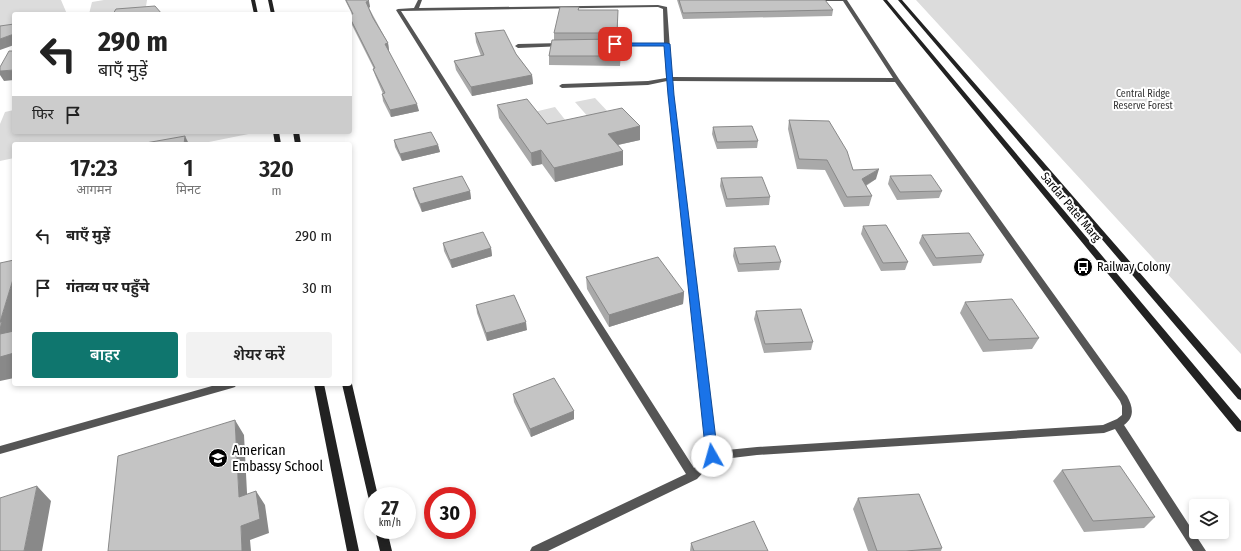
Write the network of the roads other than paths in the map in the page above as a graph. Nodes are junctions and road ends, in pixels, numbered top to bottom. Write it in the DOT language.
graph roads {
  1 [pos="253,0"];
  2 [pos="270,0"];
  3 [pos="420,0"];
  4 [pos="805,0"];
  5 [pos="845,0"];
  6 [pos="885,0"];
  7 [pos="900,0"];
  8 [pos="641,3"];
  9 [pos="416,10"];
  10 [pos="256,12"];
  11 [pos="273,12"];
  12 [pos="571,44"];
  13 [pos="602,44"];
  14 [pos="667,44"];
  15 [pos="518,46"];
  16 [pos="669,79"];
  17 [pos="897,80"];
  18 [pos="562,86"];
  19 [pos="225,386"];
  20 [pos="319,386"];
  21 [pos="347,386"];
  22 [pos="1241,396"];
  23 [pos="1117,424"];
  24 [pos="1241,428"];
  25 [pos="0,450"];
  26 [pos="712,456"];
  27 [pos="693,476"];
  28 [pos="371,487"];
  29 [pos="383,539"];
  30 [pos="353,551"];
  31 [pos="386,551"];
  32 [pos="536,551"];
  33 [pos="1200,551"];
  1 -- 10 [label="main road"];
  2 -- 11 [label="main road"];
  3 -- 9 [label="street"];
  4 -- 5 [label="street"];
  5 -- 17 [label="street"];
  6 -- 24 [label="main road, Sardar Patel Marg"];
  7 -- 22 [label="main road, Sardar Patel Marg"];
  8 -- 9 [label="street"];
  8 -- 14 [label="street"];
  9 -- 27 [label="street"];
  12 -- 15 [label="street"];
  13 -- 14 [label="street"];
  14 -- 16 [label="street"];
  16 -- 17 [label="street"];
  16 -- 18 [label="street"];
  16 -- 26 [label="street"];
  17 -- 23 [label="street"];
  19 -- 25 [label="street"];
  20 -- 30 [label="main road"];
  21 -- 28 [label="main road"];
  23 -- 26 [label="street"];
  23 -- 33 [label="street"];
  26 -- 27 [label="street"];
  27 -- 32 [label="street"];
  29 -- 31 [label="main road"];
}
